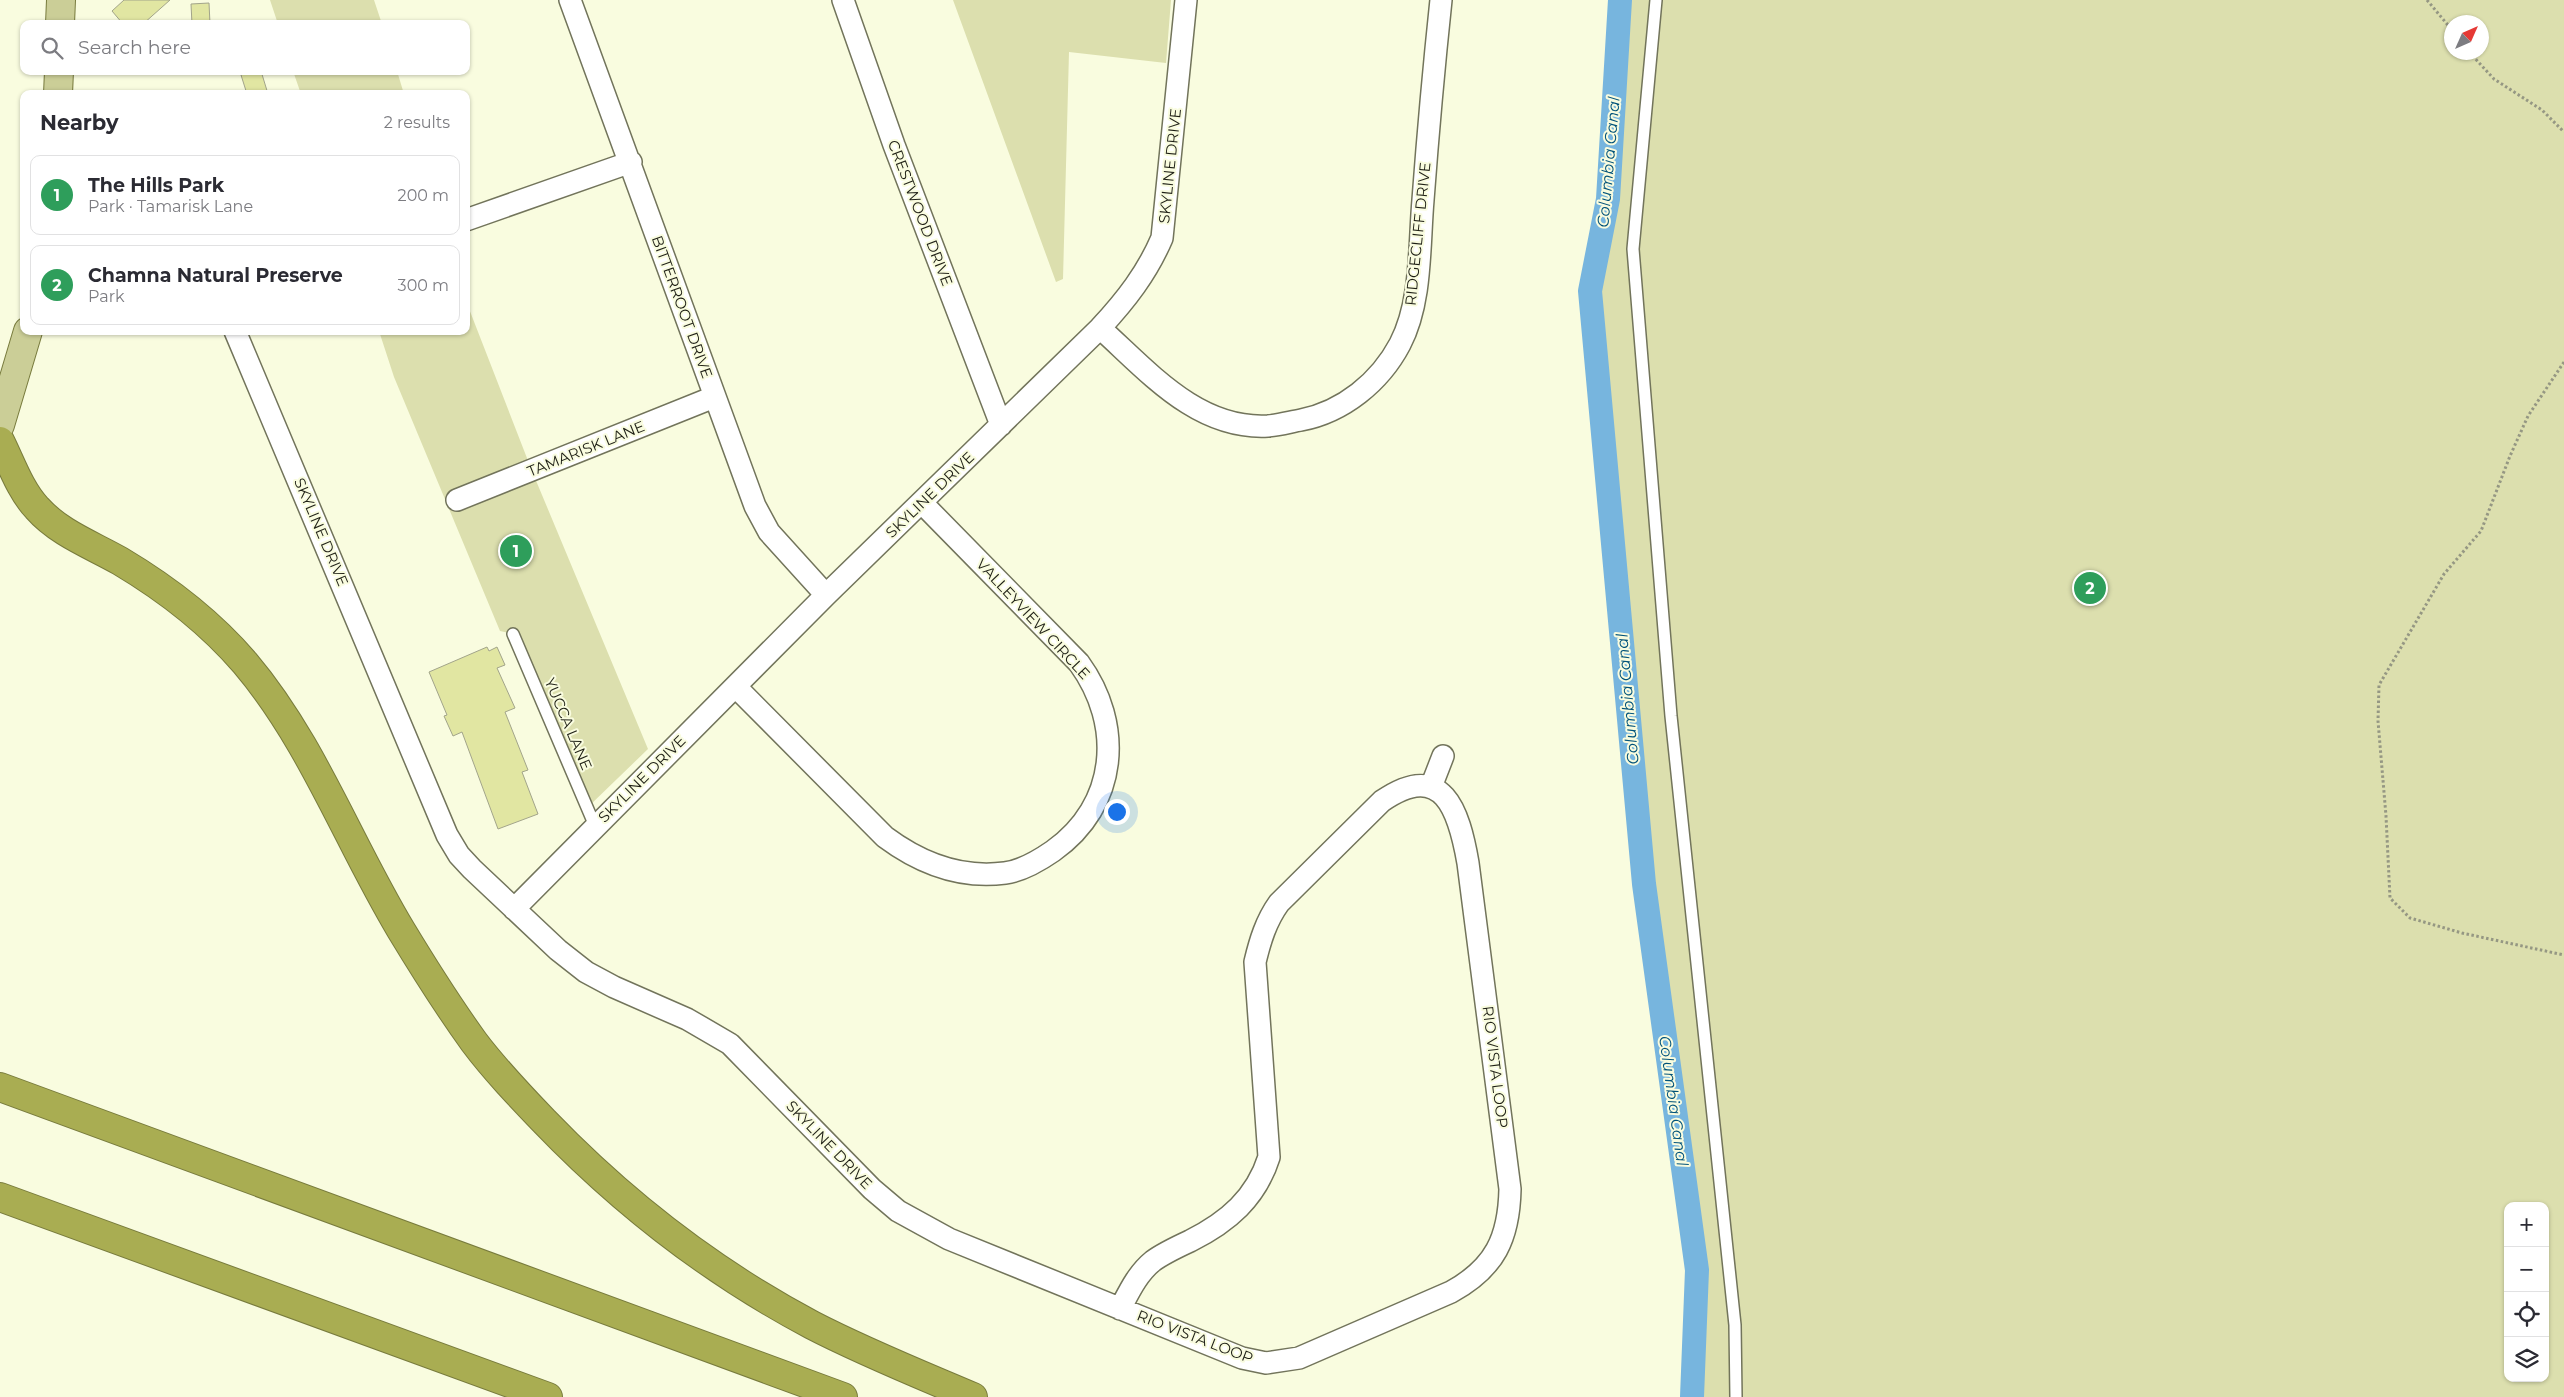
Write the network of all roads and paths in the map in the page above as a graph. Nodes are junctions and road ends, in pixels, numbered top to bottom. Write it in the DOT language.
graph roads {
  1 [pos="61,0"];
  2 [pos="570,0"];
  3 [pos="843,0"];
  4 [pos="1186,0"];
  5 [pos="1440,0"];
  6 [pos="1656,0"];
  7 [pos="2427,0"];
  8 [pos="60,20"];
  9 [pos="2444,20"];
  10 [pos="2477,60"];
  11 [pos="59,75"];
  12 [pos="58,90"];
  13 [pos="2564,132"];
  14 [pos="631,162"];
  15 [pos="470,219"];
  16 [pos="1100,328"];
  17 [pos="27,335"];
  18 [pos="237,335"];
  19 [pos="2564,362"];
  20 [pos="714,397"];
  21 [pos="0,425"];
  22 [pos="1001,425"];
  23 [pos="0,441"];
  24 [pos="457,500"];
  25 [pos="922,503"];
  26 [pos="826,595"];
  27 [pos="513,634"];
  28 [pos="736,687"];
  29 [pos="1443,756"];
  30 [pos="1431,787"];
  31 [pos="595,826"];
  32 [pos="514,909"];
  33 [pos="2564,954"];
  34 [pos="0,1087"];
  35 [pos="0,1197"];
  36 [pos="1120,1309"];
  37 [pos="548,1397"];
  38 [pos="843,1397"];
  39 [pos="973,1397"];
  40 [pos="1736,1397"];
  1 -- 8 [label="main road"];
  2 -- 14 [label="street, BITTERROOT DRIVE"];
  3 -- 22 [label="street, CRESTWOOD DRIVE"];
  4 -- 16 [label="street, SKYLINE DRIVE"];
  5 -- 16 [label="street, RIDGECLIFF DRIVE"];
  6 -- 40 [label="lane"];
  7 -- 9 [label="path"];
  10 -- 13 [label="path"];
  11 -- 12 [label="main road"];
  14 -- 15 [label="street"];
  14 -- 20 [label="street, BITTERROOT DRIVE"];
  16 -- 22 [label="street, SKYLINE DRIVE"];
  17 -- 21 [label="main road"];
  18 -- 32 [label="street, SKYLINE DRIVE"];
  19 -- 33 [label="path"];
  20 -- 24 [label="street, TAMARISK LANE"];
  20 -- 26 [label="street, BITTERROOT DRIVE"];
  22 -- 25 [label="street, SKYLINE DRIVE"];
  23 -- 39 [label="highway"];
  25 -- 26 [label="street, SKYLINE DRIVE"];
  25 -- 28 [label="street, VALLEYVIEW CIRCLE"];
  26 -- 28 [label="street, SKYLINE DRIVE"];
  27 -- 31 [label="lane, YUCCA LANE"];
  28 -- 31 [label="street, SKYLINE DRIVE"];
  29 -- 30 [label="street"];
  30 -- 36 [label="street, RIO VISTA LOOP"];
  30 -- 36 [label="street, RIO VISTA LOOP"];
  31 -- 32 [label="street, SKYLINE DRIVE"];
  32 -- 36 [label="street, SKYLINE DRIVE"];
  34 -- 38 [label="highway"];
  35 -- 37 [label="highway"];
}
